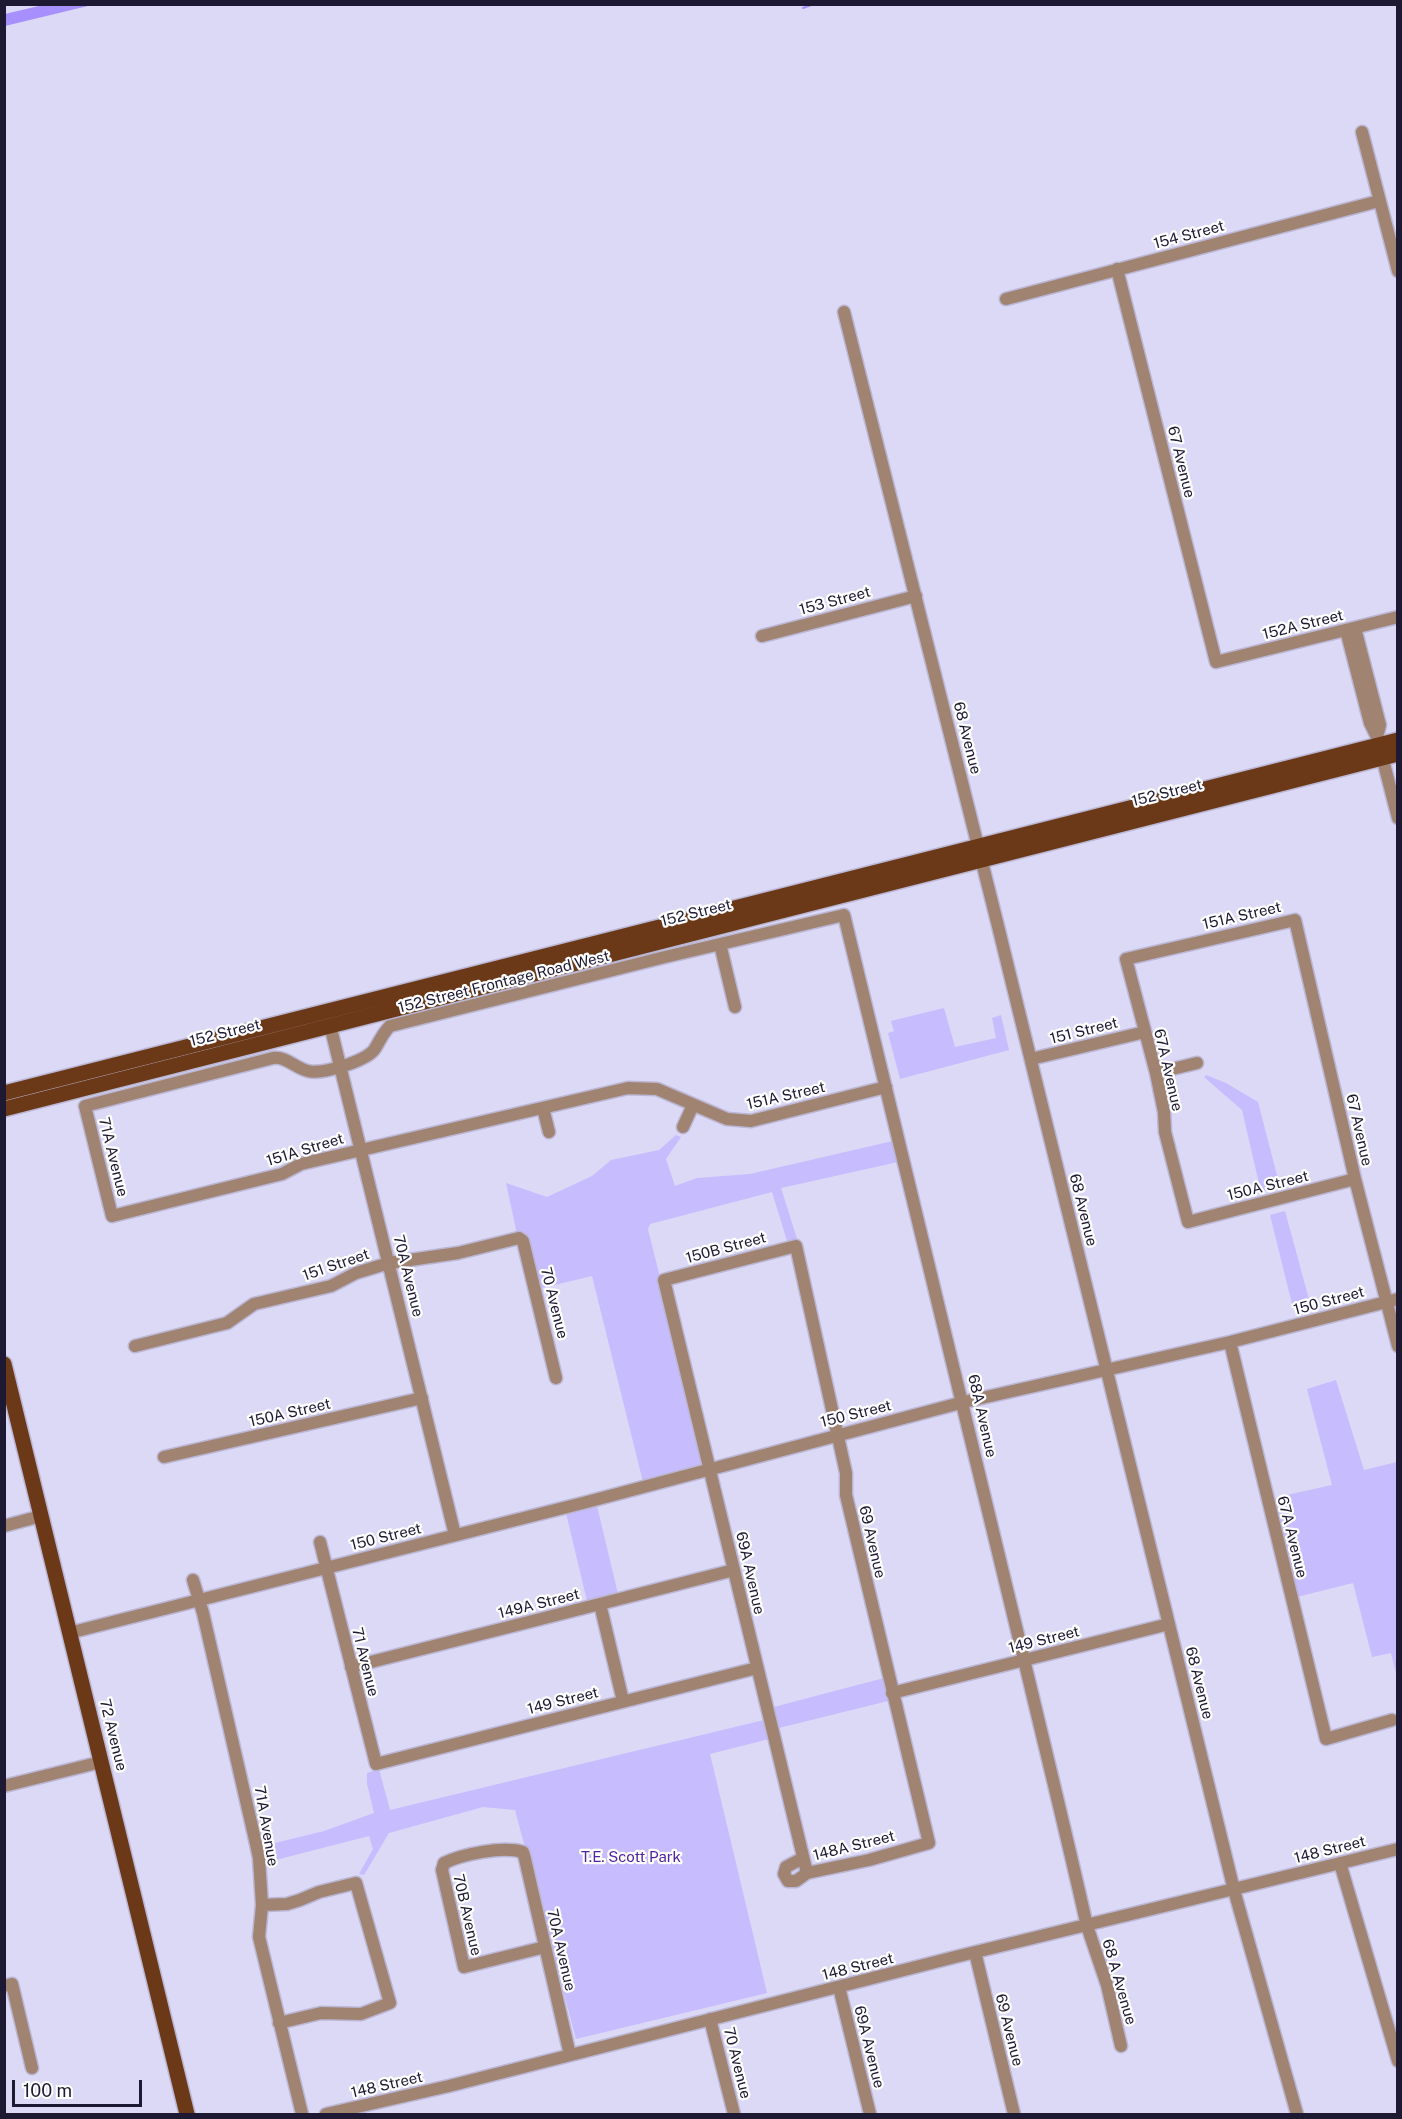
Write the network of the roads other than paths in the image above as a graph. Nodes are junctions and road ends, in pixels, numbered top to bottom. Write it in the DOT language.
graph roads {
  1 [pos="1362,132"];
  2 [pos="1380,201"];
  3 [pos="1117,269"];
  4 [pos="1398,271"];
  5 [pos="1006,299"];
  6 [pos="844,312"];
  7 [pos="916,596"];
  8 [pos="1398,617"];
  9 [pos="1351,629"];
  10 [pos="762,636"];
  11 [pos="1216,662"];
  12 [pos="1398,740"];
  13 [pos="1384,748"];
  14 [pos="1398,818"];
  15 [pos="980,852"];
  16 [pos="844,915"];
  17 [pos="1295,920"];
  18 [pos="720,944"];
  19 [pos="1126,959"];
  20 [pos="392,995"];
  21 [pos="735,1007"];
  22 [pos="330,1025"];
  23 [pos="1145,1032"];
  24 [pos="1031,1059"];
  25 [pos="1197,1063"];
  26 [pos="341,1066"];
  27 [pos="1156,1073"];
  28 [pos="886,1087"];
  29 [pos="4,1093"];
  30 [pos="693,1105"];
  31 [pos="85,1106"];
  32 [pos="543,1108"];
  33 [pos="4,1109"];
  34 [pos="683,1127"];
  35 [pos="549,1132"];
  36 [pos="361,1149"];
  37 [pos="1355,1179"];
  38 [pos="112,1216"];
  39 [pos="1188,1222"];
  40 [pos="519,1238"];
  41 [pos="796,1246"];
  42 [pos="389,1263"];
  43 [pos="664,1280"];
  44 [pos="1392,1300"];
  45 [pos="1230,1342"];
  46 [pos="135,1346"];
  47 [pos="1398,1346"];
  48 [pos="4,1364"];
  49 [pos="1107,1370"];
  50 [pos="556,1378"];
  51 [pos="422,1398"];
  52 [pos="964,1402"];
  53 [pos="838,1434"];
  54 [pos="164,1457"];
  55 [pos="710,1469"];
  56 [pos="41,1516"];
  57 [pos="4,1526"];
  58 [pos="455,1535"];
  59 [pos="320,1542"];
  60 [pos="325,1568"];
  61 [pos="734,1570"];
  62 [pos="192,1580"];
  63 [pos="197,1600"];
  64 [pos="600,1604"];
  65 [pos="1169,1624"];
  66 [pos="69,1633"];
  67 [pos="1024,1660"];
  68 [pos="351,1667"];
  69 [pos="757,1668"];
  70 [pos="892,1693"];
  71 [pos="623,1701"];
  72 [pos="1392,1720"];
  73 [pos="101,1762"];
  74 [pos="376,1764"];
  75 [pos="4,1786"];
  76 [pos="929,1843"];
  77 [pos="1398,1849"];
  78 [pos="803,1858"];
  79 [pos="1340,1863"];
  80 [pos="442,1870"];
  81 [pos="807,1874"];
  82 [pos="1234,1890"];
  83 [pos="262,1905"];
  84 [pos="1087,1926"];
  85 [pos="545,1947"];
  86 [pos="975,1952"];
  87 [pos="8,1985"];
  88 [pos="839,1987"];
  89 [pos="710,2019"];
  90 [pos="279,2023"];
  91 [pos="1121,2046"];
  92 [pos="570,2055"];
  93 [pos="1398,2061"];
  94 [pos="32,2068"];
  95 [pos="187,2115"];
  96 [pos="302,2115"];
  97 [pos="326,2115"];
  98 [pos="734,2115"];
  99 [pos="870,2115"];
  100 [pos="1014,2115"];
  101 [pos="1297,2115"];
  1 -- 2 [label="street"];
  2 -- 3 [label="street, 154 Street"];
  2 -- 4 [label="street"];
  3 -- 5 [label="street, 154 Street"];
  3 -- 11 [label="street, 67 Avenue"];
  6 -- 7 [label="street, 68 Avenue"];
  7 -- 10 [label="street, 153 Street"];
  7 -- 15 [label="street, 68 Avenue"];
  8 -- 9 [label="street, 152A Street"];
  9 -- 11 [label="street, 152A Street"];
  9 -- 13 [label="street"];
  12 -- 13 [label="main road, 152 Street"];
  13 -- 14 [label="street"];
  13 -- 15 [label="main road, 152 Street"];
  15 -- 20 [label="main road, 152 Street"];
  15 -- 22 [label="main road, 152 Street"];
  15 -- 24 [label="street, 68 Avenue"];
  16 -- 18 [label="street, 152 Street Frontage Road West"];
  16 -- 28 [label="street, 68A Avenue"];
  17 -- 19 [label="street, 151A Street"];
  17 -- 37 [label="street, 67 Avenue"];
  18 -- 21 [label="street"];
  18 -- 26 [label="street, 152 Street Frontage Road West"];
  19 -- 23 [label="street, 67A Avenue"];
  20 -- 22 [label="main road"];
  20 -- 29 [label="main road, 152 Street"];
  22 -- 26 [label="street, 70A Avenue"];
  22 -- 33 [label="main road, 152 Street"];
  23 -- 24 [label="street, 151 Street"];
  23 -- 27 [label="street, 67A Avenue"];
  24 -- 49 [label="street, 68 Avenue"];
  25 -- 27 [label="street"];
  26 -- 31 [label="street, 152 Street Frontage Road West"];
  26 -- 36 [label="street, 70A Avenue"];
  27 -- 39 [label="street, 67A Avenue"];
  28 -- 30 [label="street, 151A Street"];
  28 -- 52 [label="street, 68A Avenue"];
  30 -- 32 [label="street, 151A Street"];
  30 -- 34 [label="street"];
  31 -- 38 [label="street, 71A Avenue"];
  32 -- 35 [label="street"];
  32 -- 36 [label="street, 151A Street"];
  36 -- 38 [label="street, 151A Street"];
  36 -- 42 [label="street, 70A Avenue"];
  37 -- 39 [label="street, 150A Street"];
  37 -- 44 [label="street, 67 Avenue"];
  40 -- 42 [label="street, 151 Street"];
  40 -- 50 [label="street, 70 Avenue"];
  41 -- 43 [label="street, 150B Street"];
  41 -- 53 [label="street, 69 Avenue"];
  42 -- 46 [label="street, 151 Street"];
  42 -- 51 [label="street, 70A Avenue"];
  43 -- 55 [label="street, 69A Avenue"];
  44 -- 45 [label="street, 150 Street"];
  44 -- 47 [label="street, 67 Avenue"];
  45 -- 49 [label="street, 150 Street"];
  45 -- 72 [label="street, 67A Avenue"];
  48 -- 56 [label="main road, 72 Avenue"];
  49 -- 52 [label="street, 150 Street"];
  49 -- 65 [label="street, 68 Avenue"];
  51 -- 54 [label="street, 150A Street"];
  51 -- 58 [label="street, 70A Avenue"];
  52 -- 53 [label="street, 150 Street"];
  52 -- 67 [label="street, 68A Avenue"];
  53 -- 55 [label="street, 150 Street"];
  53 -- 70 [label="street, 69 Avenue"];
  55 -- 58 [label="street, 150 Street"];
  55 -- 61 [label="street, 69A Avenue"];
  56 -- 57 [label="street"];
  56 -- 66 [label="main road, 72 Avenue"];
  58 -- 60 [label="street, 150 Street"];
  59 -- 60 [label="street"];
  60 -- 63 [label="street, 150 Street"];
  60 -- 68 [label="street, 71 Avenue"];
  61 -- 64 [label="street, 149A Street"];
  61 -- 69 [label="street, 69A Avenue"];
  62 -- 63 [label="street, 71A Avenue"];
  63 -- 66 [label="street, 150 Street"];
  63 -- 83 [label="street, 71A Avenue"];
  64 -- 68 [label="street, 149A Street"];
  64 -- 71 [label="street"];
  65 -- 67 [label="street, 149 Street"];
  65 -- 82 [label="street, 68 Avenue"];
  66 -- 73 [label="main road, 72 Avenue"];
  67 -- 70 [label="street, 149 Street"];
  67 -- 84 [label="street, 68A Avenue"];
  68 -- 74 [label="street, 71 Avenue"];
  69 -- 71 [label="street, 149 Street"];
  69 -- 78 [label="street, 69A Avenue"];
  70 -- 76 [label="street, 69 Avenue"];
  71 -- 74 [label="street, 149 Street"];
  73 -- 75 [label="street"];
  73 -- 95 [label="main road, 72 Avenue"];
  76 -- 81 [label="street, 148A Street"];
  77 -- 79 [label="street, 148 Street"];
  78 -- 81 [label="street, 69A Avenue"];
  78 -- 81 [label="street, 148A Street"];
  79 -- 82 [label="street, 148 Street"];
  79 -- 93 [label="street"];
  80 -- 85 [label="street, 70B Avenue"];
  80 -- 85 [label="street, 70A Avenue"];
  82 -- 84 [label="street, 148 Street"];
  82 -- 101 [label="street, 68 Avenue"];
  83 -- 90 [label="street, 71A Avenue"];
  83 -- 90 [label="street"];
  84 -- 86 [label="street, 148 Street"];
  84 -- 91 [label="street, 68 A Avenue"];
  85 -- 92 [label="street, 70A Avenue"];
  86 -- 88 [label="street, 148 Street"];
  86 -- 100 [label="street, 69 Avenue"];
  87 -- 94 [label="street"];
  88 -- 89 [label="street, 148 Street"];
  88 -- 99 [label="street, 69A Avenue"];
  89 -- 92 [label="street, 148 Street"];
  89 -- 98 [label="street, 70 Avenue"];
  90 -- 96 [label="street, 71A Avenue"];
  92 -- 97 [label="street, 148 Street"];
}
